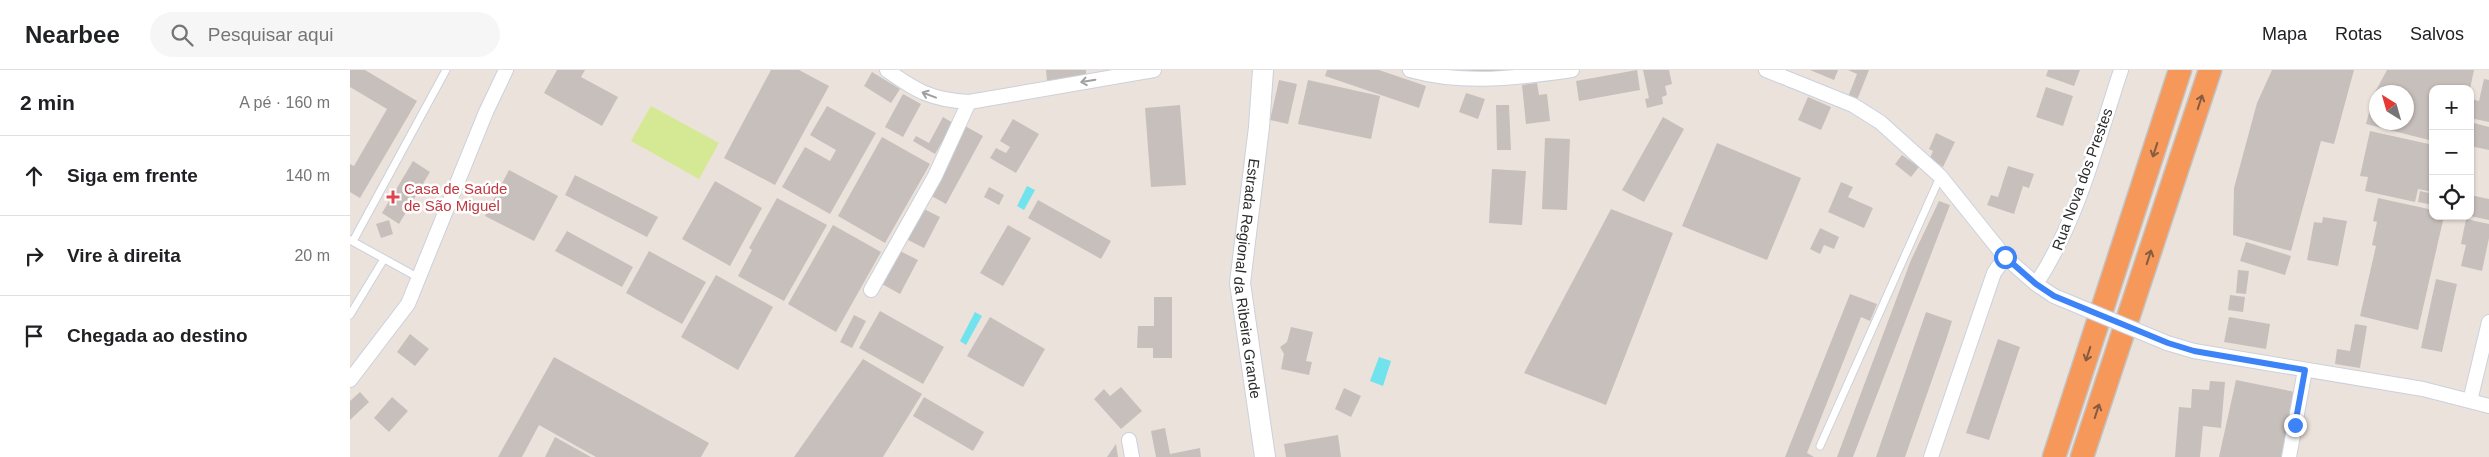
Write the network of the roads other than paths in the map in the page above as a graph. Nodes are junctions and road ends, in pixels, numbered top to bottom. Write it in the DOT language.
graph roads {
  1 [pos="446,70"];
  2 [pos="506,70"];
  3 [pos="887,70"];
  4 [pos="1154,70"];
  5 [pos="1263,70"];
  6 [pos="1572,70"];
  7 [pos="1766,70"];
  8 [pos="2121,70"];
  9 [pos="2180,70"];
  10 [pos="2210,70"];
  11 [pos="1416,71"];
  12 [pos="969,102"];
  13 [pos="1940,176"];
  14 [pos="351,241"];
  15 [pos="2005,257"];
  16 [pos="384,259"];
  17 [pos="419,278"];
  18 [pos="2036,284"];
  19 [pos="871,290"];
  20 [pos="350,315"];
  21 [pos="2489,322"];
  22 [pos="2305,370"];
  23 [pos="350,380"];
  24 [pos="2470,401"];
  25 [pos="2489,406"];
  26 [pos="1129,440"];
  27 [pos="1820,446"];
  28 [pos="1132,457"];
  29 [pos="1265,457"];
  30 [pos="1930,457"];
  31 [pos="2054,457"];
  32 [pos="2082,457"];
  33 [pos="2289,457"];
  1 -- 14 [label="lane"];
  2 -- 17 [label="street"];
  12 -- 3 [label="street, one-way"];
  4 -- 12 [label="street, one-way"];
  5 -- 29 [label="main road, Estrada Regional da Ribeira Grande"];
  6 -- 11 [label="street"];
  7 -- 13 [label="street"];
  8 -- 18 [label="street, Rua Nova dos Prestes"];
  9 -- 31 [label="highway, one-way"];
  32 -- 10 [label="highway, one-way"];
  12 -- 19 [label="street"];
  13 -- 15 [label="street"];
  13 -- 27 [label="lane"];
  14 -- 16 [label="lane"];
  15 -- 18 [label="street"];
  15 -- 30 [label="street"];
  16 -- 17 [label="lane"];
  16 -- 20 [label="lane"];
  17 -- 23 [label="street"];
  18 -- 22 [label="street, bridge"];
  21 -- 24 [label="street"];
  22 -- 24 [label="street"];
  22 -- 33 [label="street"];
  24 -- 25 [label="street"];
  26 -- 28 [label="street"];
}
